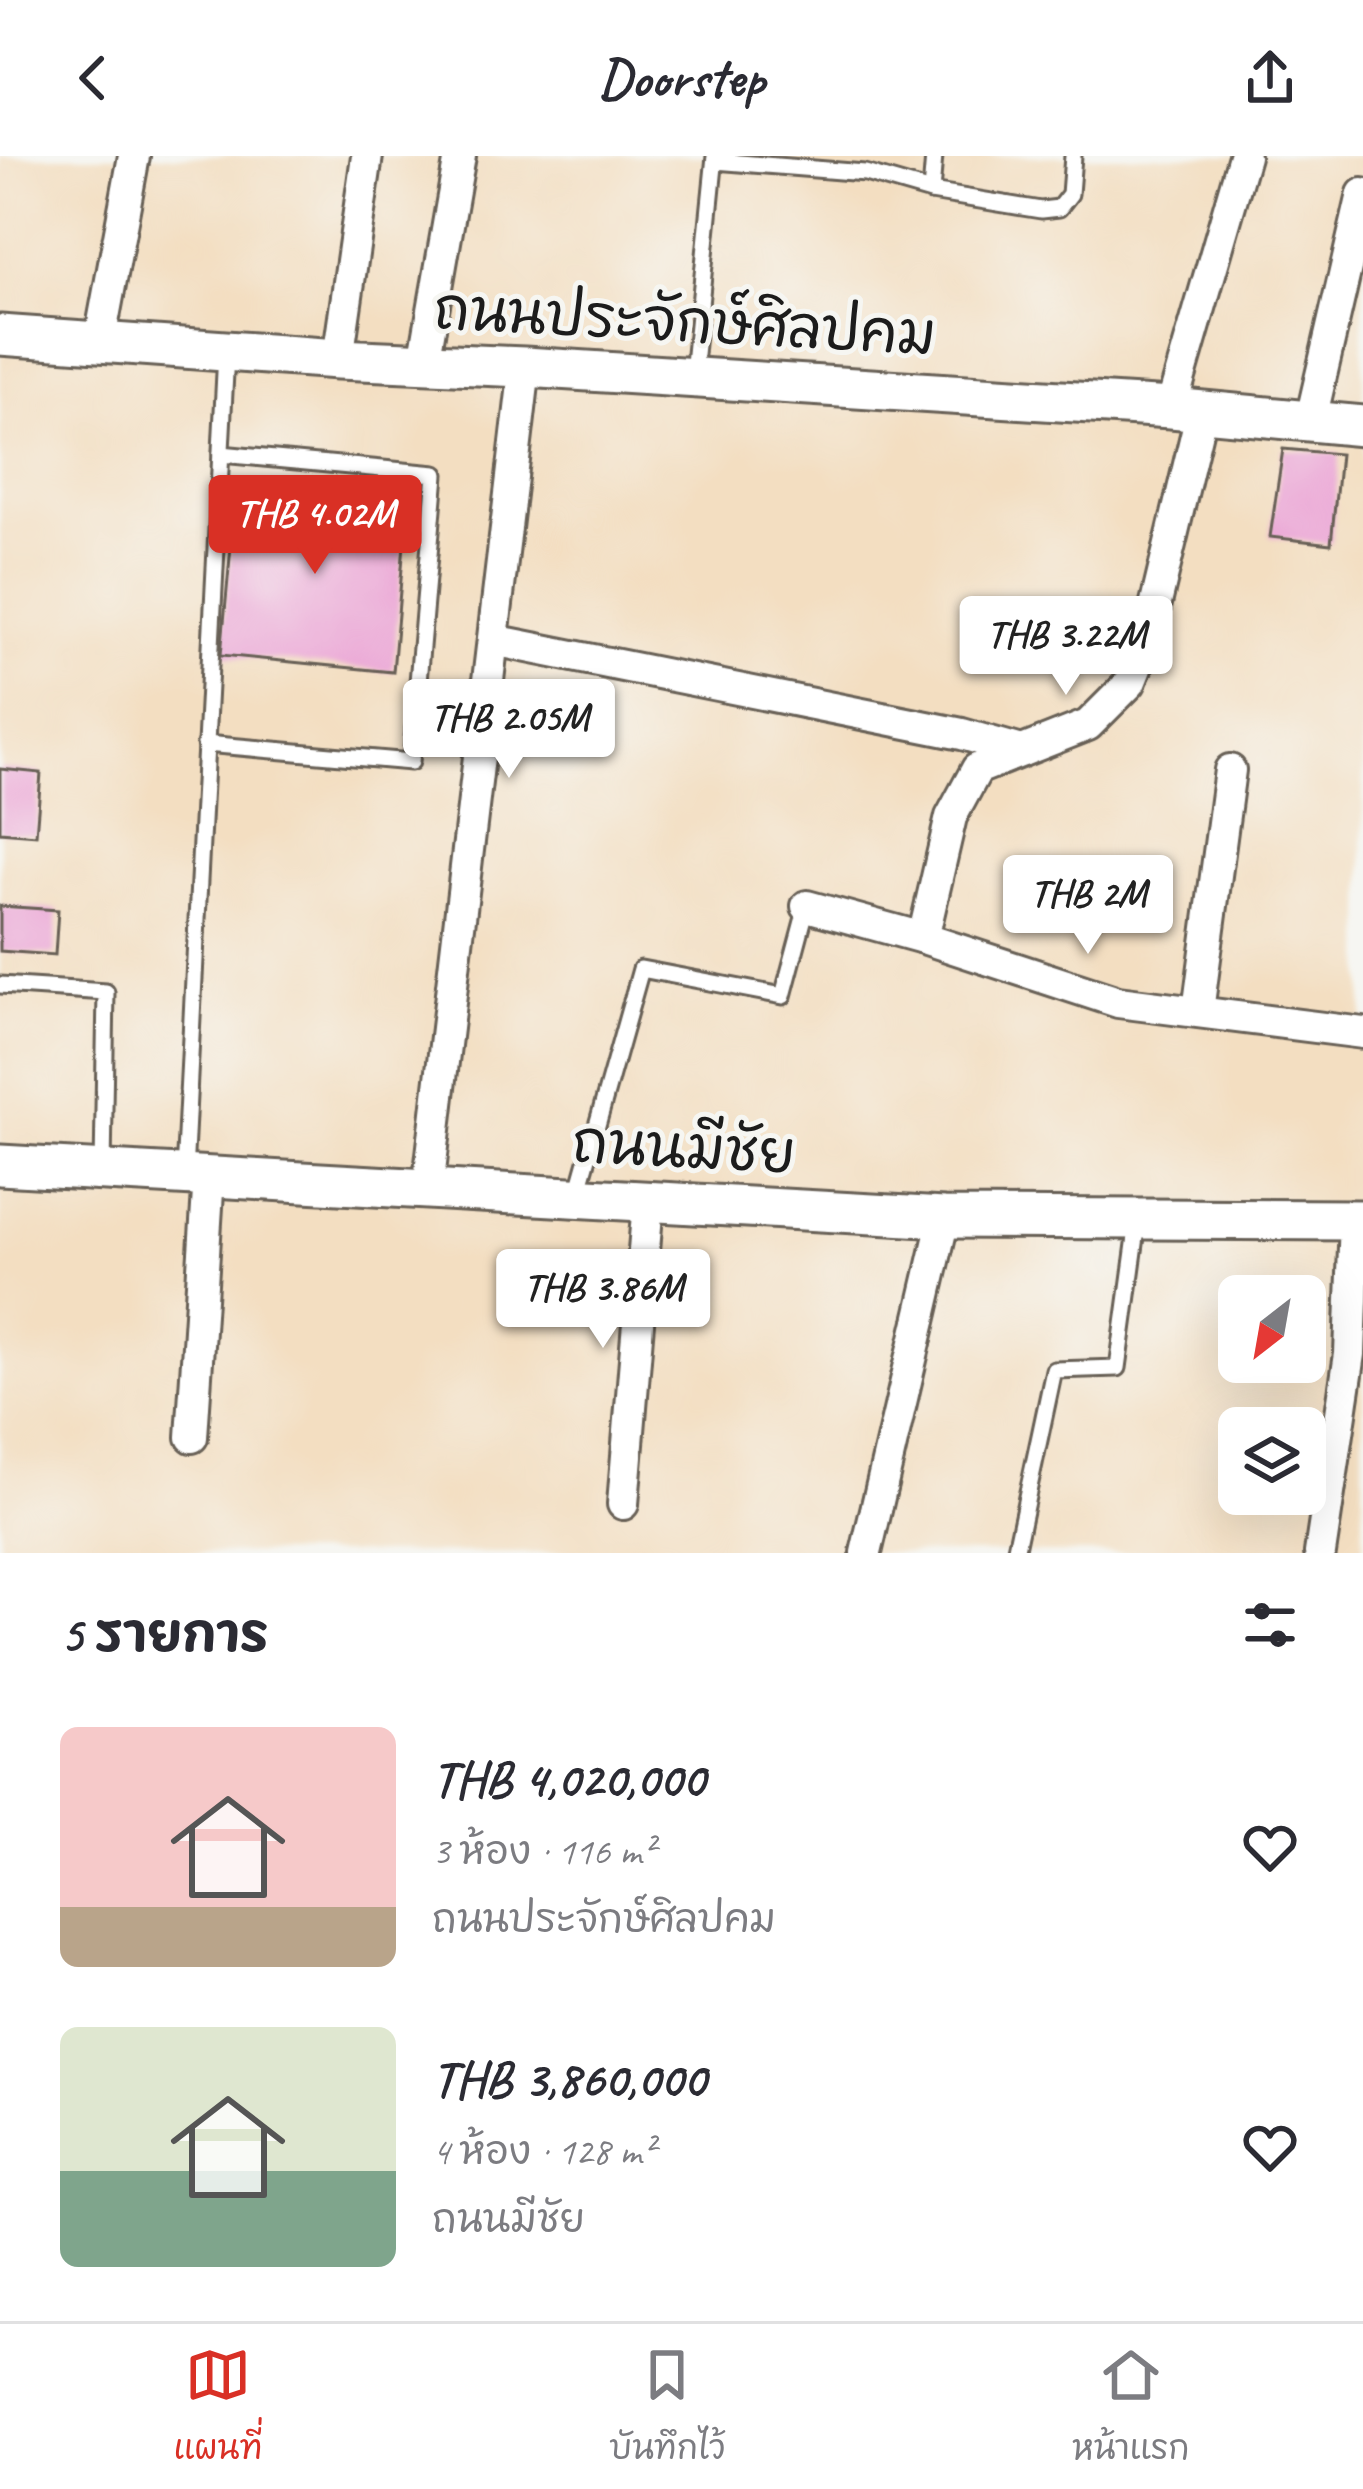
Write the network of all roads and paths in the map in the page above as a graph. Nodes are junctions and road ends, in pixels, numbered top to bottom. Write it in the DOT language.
graph roads {
  1 [pos="134,156"];
  2 [pos="367,156"];
  3 [pos="460,156"];
  4 [pos="934,156"];
  5 [pos="1073,156"];
  6 [pos="1244,156"];
  7 [pos="715,159"];
  8 [pos="931,192"];
  9 [pos="1363,194"];
  10 [pos="0,335"];
  11 [pos="100,339"];
  12 [pos="226,350"];
  13 [pos="338,359"];
  14 [pos="424,362"];
  15 [pos="525,367"];
  16 [pos="693,377"];
  17 [pos="1186,409"];
  18 [pos="1310,419"];
  19 [pos="1363,426"];
  20 [pos="220,454"];
  21 [pos="493,640"];
  22 [pos="414,728"];
  23 [pos="481,734"];
  24 [pos="206,744"];
  25 [pos="1022,751"];
  26 [pos="1230,770"];
  27 [pos="807,906"];
  28 [pos="923,938"];
  29 [pos="0,985"];
  30 [pos="1198,1011"];
  31 [pos="1363,1033"];
  32 [pos="0,1165"];
  33 [pos="103,1171"];
  34 [pos="196,1176"];
  35 [pos="428,1189"];
  36 [pos="577,1198"];
  37 [pos="649,1202"];
  38 [pos="1360,1207"];
  39 [pos="944,1218"];
  40 [pos="1138,1219"];
  41 [pos="192,1436"];
  42 [pos="623,1504"];
  43 [pos="866,1553"];
  44 [pos="1015,1553"];
  45 [pos="1320,1553"];
  1 -- 11 [label="street"];
  2 -- 13 [label="street"];
  3 -- 14 [label="street"];
  4 -- 8 [label="lane"];
  5 -- 8 [label="lane"];
  6 -- 17 [label="street"];
  7 -- 8 [label="lane"];
  7 -- 16 [label="lane"];
  9 -- 18 [label="street"];
  10 -- 11 [label="street, ถนนประจักษ์ศิลปคม"];
  11 -- 12 [label="street, ถนนประจักษ์ศิลปคม"];
  12 -- 13 [label="street, ถนนประจักษ์ศิลปคม"];
  12 -- 20 [label="lane"];
  13 -- 14 [label="street, ถนนประจักษ์ศิลปคม"];
  14 -- 15 [label="street, ถนนประจักษ์ศิลปคม"];
  15 -- 16 [label="street, ถนนประจักษ์ศิลปคม"];
  15 -- 21 [label="street"];
  16 -- 17 [label="street, ถนนประจักษ์ศิลปคม"];
  17 -- 18 [label="street, ถนนประจักษ์ศิลปคม"];
  17 -- 25 [label="street"];
  18 -- 19 [label="street, ถนนประจักษ์ศิลปคม"];
  20 -- 22 [label="lane"];
  20 -- 24 [label="lane"];
  21 -- 23 [label="street"];
  21 -- 25 [label="street"];
  22 -- 23 [label="lane"];
  22 -- 24 [label="lane"];
  23 -- 35 [label="street"];
  24 -- 34 [label="lane"];
  25 -- 28 [label="street"];
  26 -- 30 [label="street"];
  27 -- 28 [label="street"];
  27 -- 36 [label="lane"];
  28 -- 30 [label="street"];
  29 -- 33 [label="lane"];
  30 -- 31 [label="street"];
  32 -- 33 [label="street, ถนนมีชัย"];
  33 -- 34 [label="street, ถนนมีชัย"];
  34 -- 35 [label="street, ถนนมีชัย"];
  34 -- 41 [label="street"];
  35 -- 36 [label="street, ถนนมีชัย"];
  36 -- 37 [label="street, ถนนมีชัย"];
  37 -- 39 [label="street, ถนนมีชัย"];
  37 -- 42 [label="street"];
  38 -- 40 [label="street, ถนนมีชัย"];
  38 -- 45 [label="street"];
  39 -- 40 [label="street, ถนนมีชัย"];
  39 -- 43 [label="street"];
  40 -- 44 [label="lane"];
}
